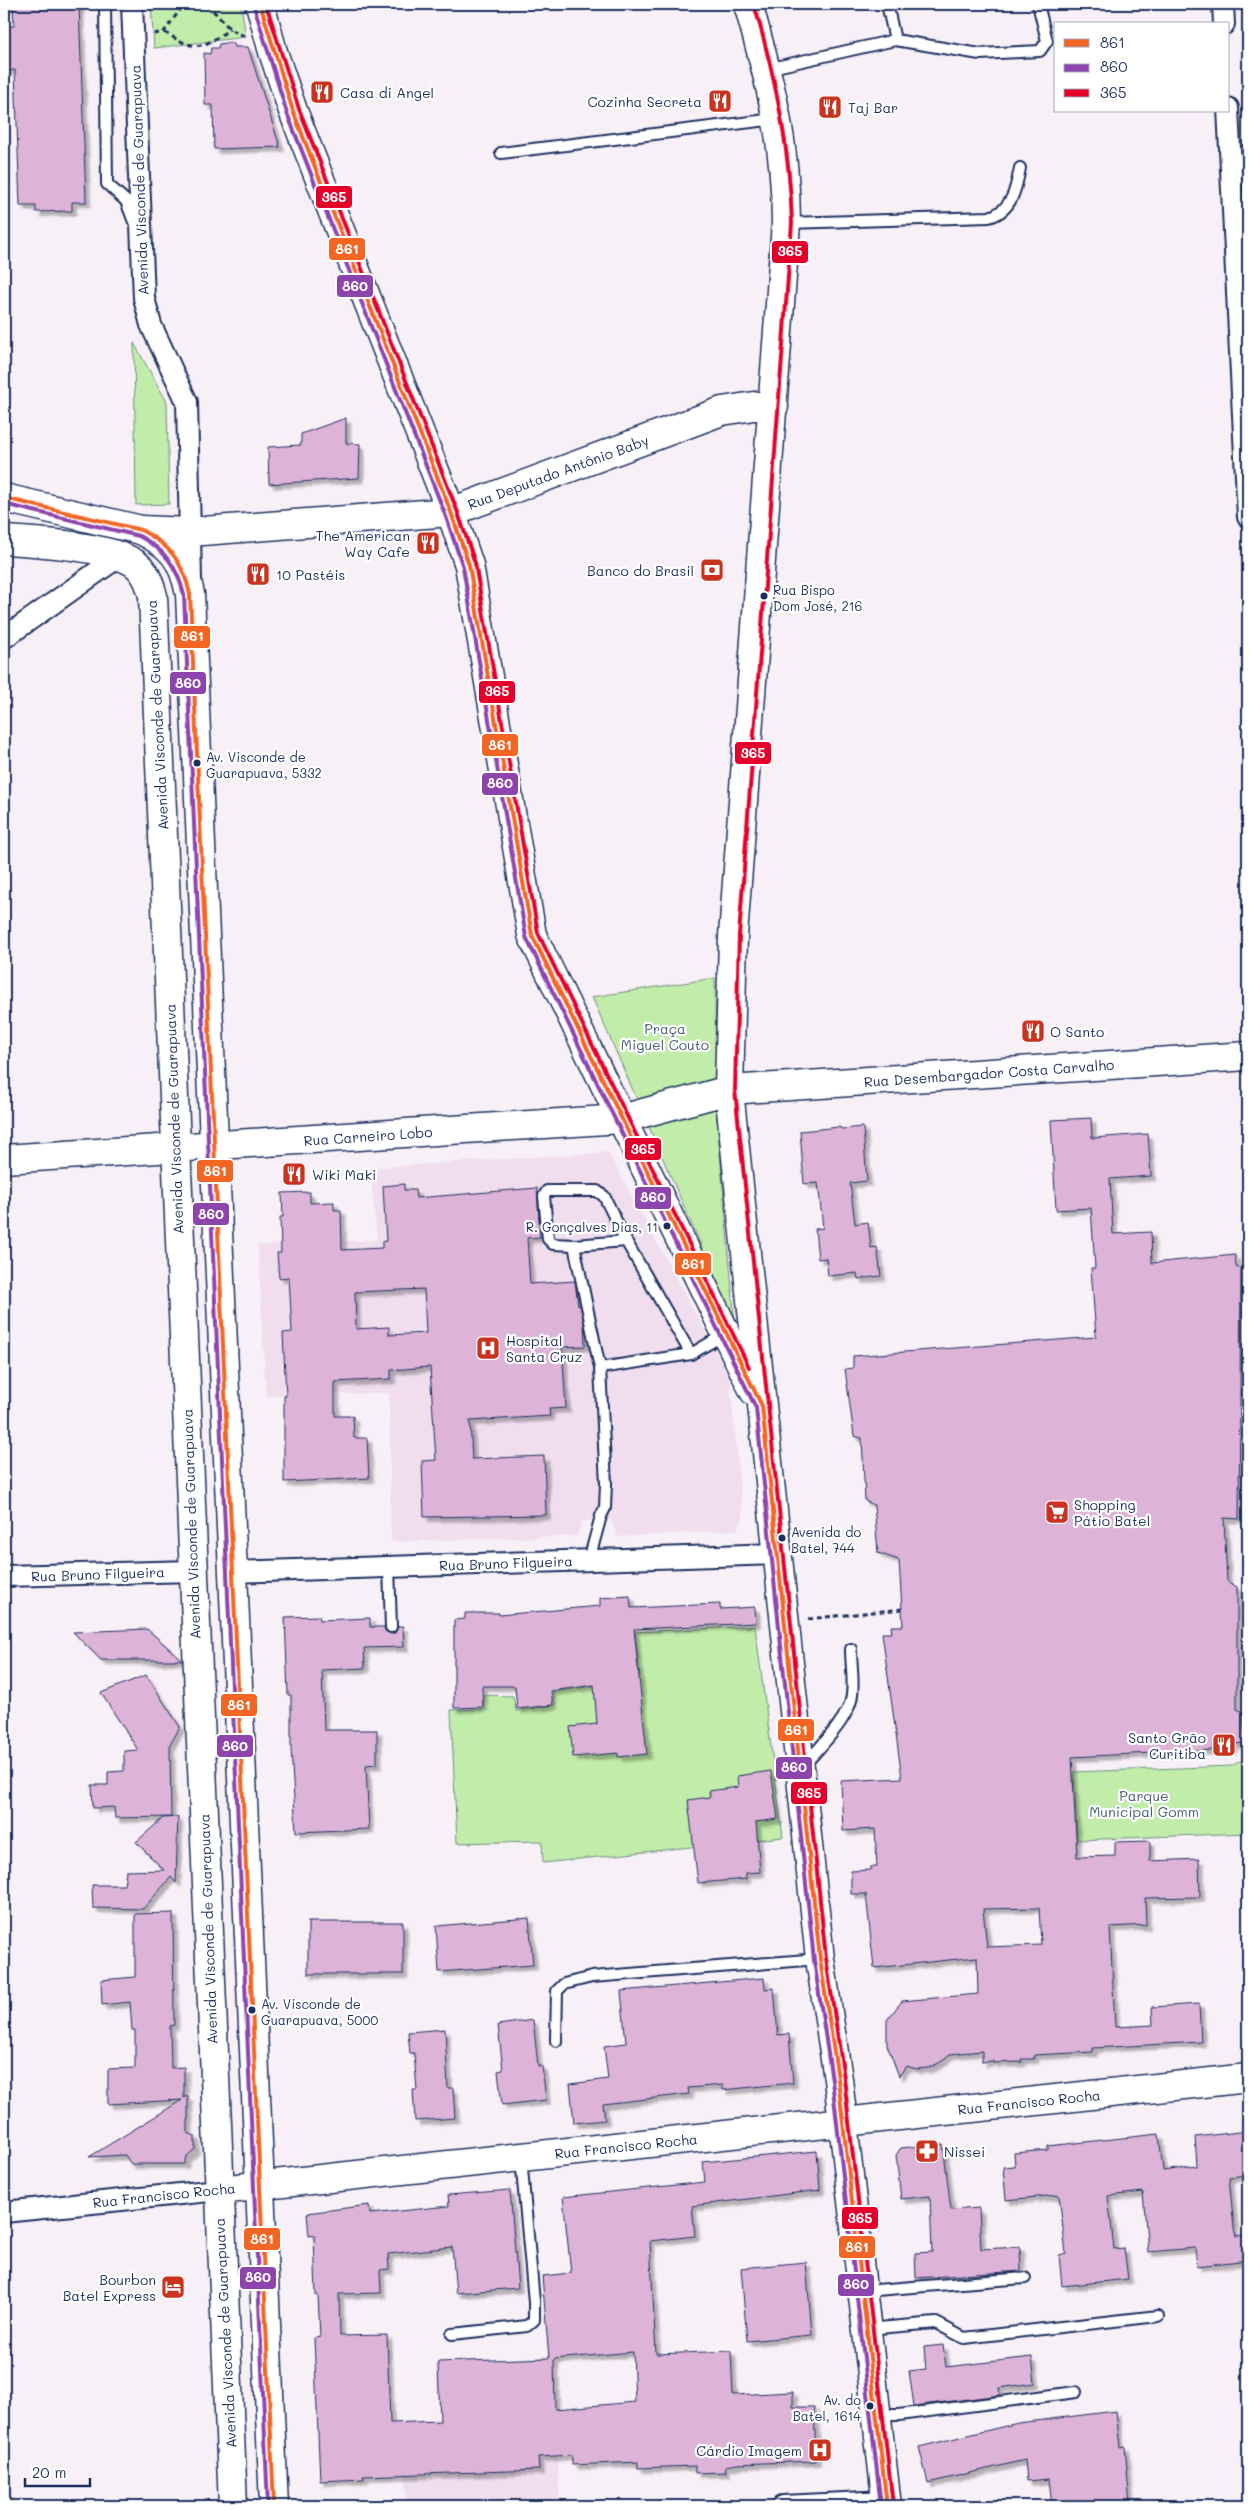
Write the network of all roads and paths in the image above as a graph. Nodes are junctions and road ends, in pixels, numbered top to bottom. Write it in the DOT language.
graph roads {
  1 [pos="105,4"];
  2 [pos="132,4"];
  3 [pos="185,4"];
  4 [pos="202,4"];
  5 [pos="207,4"];
  6 [pos="260,4"];
  7 [pos="748,4"];
  8 [pos="887,4"];
  9 [pos="1038,4"];
  10 [pos="1223,4"];
  11 [pos="1224,22"];
  12 [pos="230,29"];
  13 [pos="164,32"];
  14 [pos="134,37"];
  15 [pos="895,40"];
  16 [pos="273,52"];
  17 [pos="767,69"];
  18 [pos="1228,112"];
  19 [pos="778,118"];
  20 [pos="501,153"];
  21 [pos="1020,168"];
  22 [pos="786,222"];
  23 [pos="142,244"];
  24 [pos="774,406"];
  25 [pos="4,498"];
  26 [pos="451,512"];
  27 [pos="1248,517"];
  28 [pos="141,530"];
  29 [pos="190,532"];
  30 [pos="4,540"];
  31 [pos="121,555"];
  32 [pos="192,618"];
  33 [pos="4,638"];
  34 [pos="1248,1056"];
  35 [pos="729,1090"];
  36 [pos="621,1119"];
  37 [pos="215,1145"];
  38 [pos="174,1148"];
  39 [pos="4,1159"];
  40 [pos="626,1241"];
  41 [pos="574,1245"];
  42 [pos="219,1252"];
  43 [pos="182,1316"];
  44 [pos="725,1334"];
  45 [pos="691,1354"];
  46 [pos="600,1368"];
  47 [pos="762,1406"];
  48 [pos="778,1554"];
  49 [pos="590,1560"];
  50 [pos="389,1567"];
  51 [pos="193,1571"];
  52 [pos="234,1572"];
  53 [pos="4,1576"];
  54 [pos="902,1609"];
  55 [pos="785,1622"];
  56 [pos="391,1627"];
  57 [pos="851,1648"];
  58 [pos="800,1770"];
  59 [pos="820,1959"];
  60 [pos="556,2041"];
  61 [pos="1248,2078"];
  62 [pos="843,2123"];
  63 [pos="521,2157"];
  64 [pos="260,2185"];
  65 [pos="219,2190"];
  66 [pos="4,2212"];
  67 [pos="1025,2278"];
  68 [pos="862,2291"];
  69 [pos="1158,2316"];
  70 [pos="867,2330"];
  71 [pos="452,2334"];
  72 [pos="267,2337"];
  73 [pos="1076,2392"];
  74 [pos="229,2408"];
  75 [pos="876,2415"];
  76 [pos="887,2504"];
  77 [pos="233,2506"];
  78 [pos="274,2506"];
  79 [pos="783,2506"];
  1 -- 23 [label="lane"];
  2 -- 14 [label="street, Avenida Visconde de Guarapuava"];
  3 -- 4 [label="path"];
  3 -- 13 [label="path"];
  5 -- 12 [label="path"];
  6 -- 16 [label="main road"];
  7 -- 17 [label="main road"];
  8 -- 15 [label="lane"];
  9 -- 15 [label="lane"];
  10 -- 11 [label="street"];
  12 -- 13 [label="path"];
  12 -- 16 [label="path"];
  13 -- 14 [label="path"];
  14 -- 23 [label="street, Avenida Visconde de Guarapuava"];
  15 -- 17 [label="lane"];
  16 -- 26 [label="main road"];
  17 -- 19 [label="main road"];
  18 -- 27 [label="street"];
  19 -- 20 [label="lane"];
  19 -- 22 [label="main road"];
  21 -- 22 [label="lane"];
  22 -- 24 [label="main road"];
  23 -- 29 [label="street, Avenida Visconde de Guarapuava"];
  24 -- 26 [label="main road, Rua Deputado Antônio Baby"];
  24 -- 35 [label="main road"];
  25 -- 28 [label="main road"];
  26 -- 29 [label="main road, Rua Deputado Antônio Baby"];
  26 -- 36 [label="main road"];
  28 -- 29 [label="main road, Rua Deputado Antônio Baby"];
  28 -- 32 [label="main road"];
  29 -- 32 [label="street, Avenida Visconde de Guarapuava"];
  30 -- 31 [label="main road"];
  31 -- 33 [label="street"];
  31 -- 38 [label="main road, Avenida Visconde de Guarapuava"];
  32 -- 37 [label="main road, Avenida Visconde de Guarapuava"];
  34 -- 35 [label="main road, Rua Desembargador Costa Carvalho"];
  35 -- 36 [label="main road, Rua Carneiro Lobo"];
  35 -- 47 [label="main road"];
  36 -- 37 [label="main road, Rua Carneiro Lobo"];
  36 -- 44 [label="main road"];
  37 -- 38 [label="main road, Rua Carneiro Lobo"];
  37 -- 42 [label="main road, Avenida Visconde de Guarapuava"];
  38 -- 39 [label="main road, Rua Carneiro Lobo"];
  38 -- 43 [label="main road, Avenida Visconde de Guarapuava"];
  40 -- 41 [label="lane"];
  40 -- 41 [label="lane"];
  40 -- 45 [label="lane"];
  41 -- 46 [label="lane"];
  42 -- 43 [label="main road"];
  42 -- 52 [label="main road, Avenida Visconde de Guarapuava"];
  43 -- 51 [label="main road, Avenida Visconde de Guarapuava"];
  44 -- 45 [label="lane"];
  44 -- 47 [label="main road"];
  45 -- 46 [label="lane"];
  46 -- 49 [label="lane"];
  47 -- 48 [label="main road"];
  48 -- 49 [label="street, Rua Bruno Filgueira"];
  48 -- 55 [label="main road"];
  49 -- 50 [label="street, Rua Bruno Filgueira"];
  50 -- 52 [label="street, Rua Bruno Filgueira"];
  50 -- 56 [label="lane"];
  51 -- 53 [label="street, Rua Bruno Filgueira"];
  51 -- 65 [label="main road, Avenida Visconde de Guarapuava"];
  52 -- 64 [label="main road, Avenida Visconde de Guarapuava"];
  54 -- 55 [label="path"];
  55 -- 58 [label="main road"];
  57 -- 58 [label="lane"];
  58 -- 59 [label="main road"];
  59 -- 60 [label="lane"];
  59 -- 62 [label="main road"];
  61 -- 62 [label="main road, Rua Francisco Rocha"];
  62 -- 63 [label="main road, Rua Francisco Rocha"];
  62 -- 68 [label="main road"];
  63 -- 64 [label="main road, Rua Francisco Rocha"];
  63 -- 71 [label="lane"];
  64 -- 65 [label="main road, Rua Francisco Rocha"];
  64 -- 72 [label="main road, Avenida Visconde de Guarapuava"];
  65 -- 66 [label="street, Rua Francisco Rocha"];
  65 -- 74 [label="main road, Avenida Visconde de Guarapuava"];
  67 -- 68 [label="lane"];
  68 -- 70 [label="main road"];
  69 -- 70 [label="lane"];
  70 -- 75 [label="main road"];
  72 -- 74 [label="main road"];
  72 -- 78 [label="main road, Avenida Visconde de Guarapuava"];
  73 -- 75 [label="lane"];
  74 -- 77 [label="main road, Avenida Visconde de Guarapuava"];
  75 -- 76 [label="main road"];
  76 -- 79 [label="street"];
}
